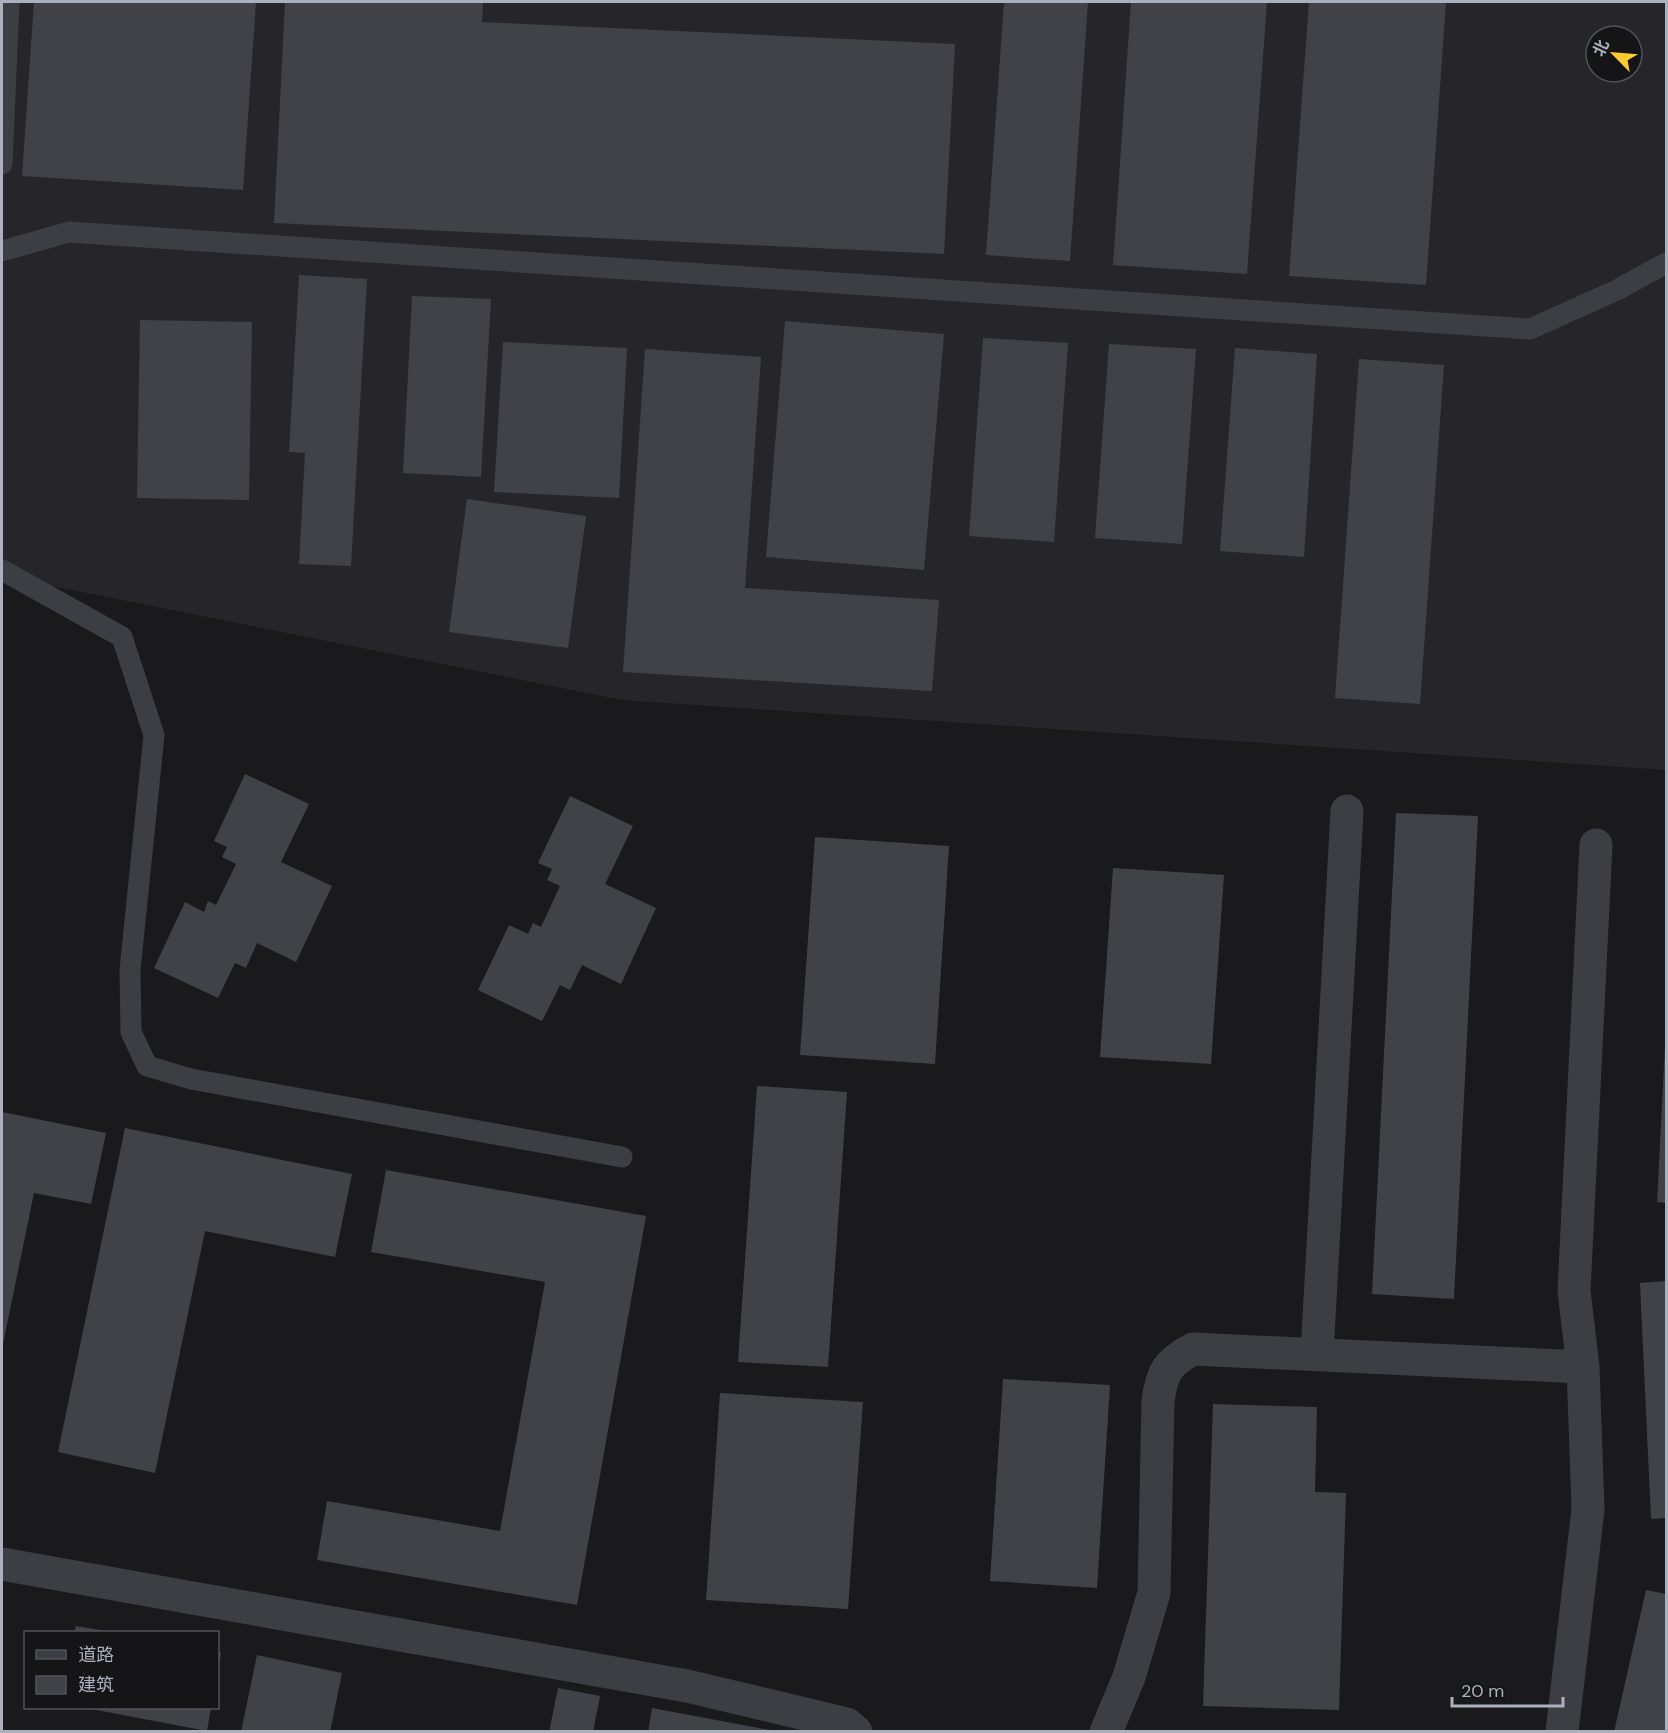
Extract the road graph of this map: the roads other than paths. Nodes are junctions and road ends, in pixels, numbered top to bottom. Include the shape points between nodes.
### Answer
1 (9, 2) edge
2 (2, 164) edge
3 (2, 251) edge
4 (1666, 263) edge
5 (2, 570) edge
6 (1347, 811) dead end
7 (1596, 845) dead end
8 (622, 1157) dead end
9 (1317, 1354) junction
10 (1583, 1368) junction
11 (2, 1564) edge
12 (856, 1731) edge
13 (1106, 1731) edge
14 (1562, 1731) edge

1 - 2 lane
3 - 4 lane via 69,232 1530,329
5 - 8 lane via 122,637 154,735 130,970 131,1032 147,1066 191,1079
6 - 9 street
7 - 10 street via 1574,1291
9 - 10 street
9 - 13 street via 1193,1349 1173,1359 1161,1377 1154,1593 1129,1677
10 - 14 street via 1588,1509
11 - 12 street via 687,1686 847,1724

